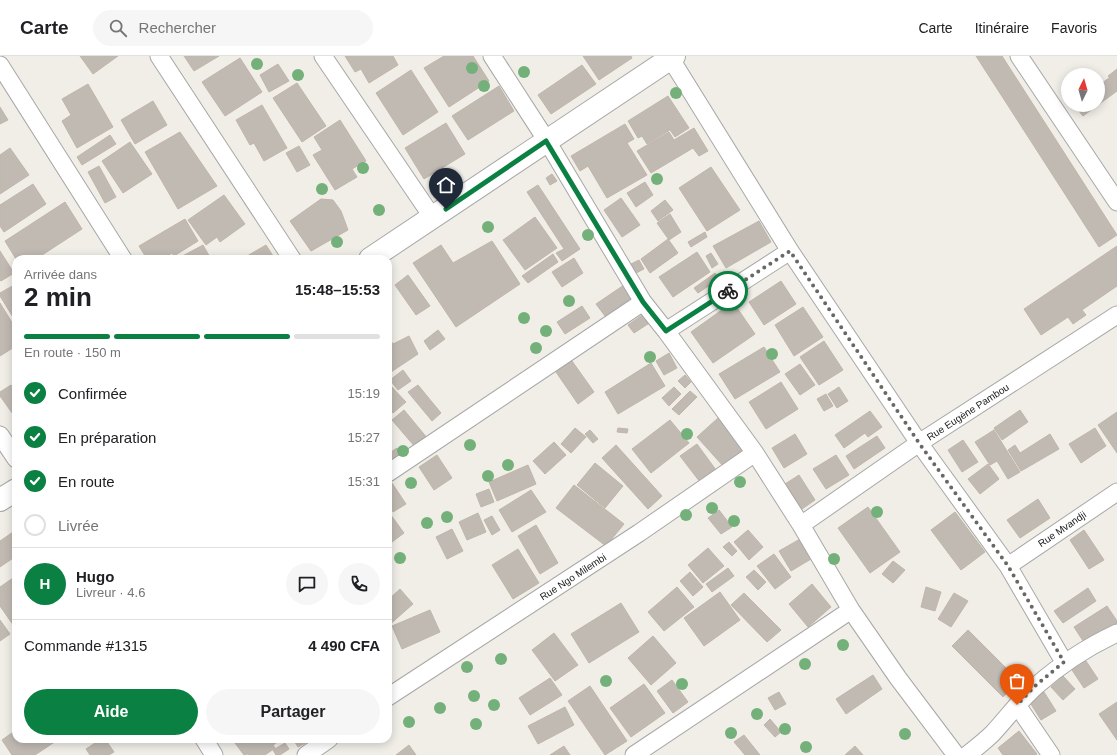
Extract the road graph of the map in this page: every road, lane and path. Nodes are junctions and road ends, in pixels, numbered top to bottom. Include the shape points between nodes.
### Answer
1 (159, 56) edge
2 (323, 56) edge
3 (492, 56) edge
4 (1019, 56) edge
5 (671, 57) edge
6 (0, 65) edge
7 (546, 141) junction
8 (1117, 202) edge
9 (433, 218) junction
10 (790, 251) junction
11 (120, 255) edge
12 (289, 255) edge
13 (376, 255) edge
14 (643, 302) junction
15 (1117, 315) edge
16 (666, 331) junction
17 (0, 435) edge
18 (919, 443) junction
19 (12, 453) edge
20 (755, 453) junction
21 (392, 470) edge
22 (12, 492) edge
23 (1117, 492) edge
24 (0, 500) edge
25 (801, 525) junction
26 (1008, 566) junction
27 (851, 610) junction
28 (1117, 632) edge
29 (1064, 662) junction
30 (392, 694) edge
31 (1017, 705) junction
32 (206, 743) edge
33 (323, 743) edge
34 (214, 755) edge
35 (306, 755) edge
36 (634, 755) edge
37 (956, 755) edge
38 (967, 755) edge
39 (1051, 755) edge

1 - 12 street
2 - 9 street
3 - 7 street
4 - 8 street
5 - 7 street
5 - 10 street
6 - 11 street
7 - 9 street
7 - 14 street
9 - 13 street
10 - 16 street
10 - 18 street
14 - 16 street
14 - 21 street
15 - 18 street, Rue Eugène Pambou
16 - 20 street
17 - 19 street
18 - 25 street, Rue Eugène Pambou
18 - 26 street
20 - 25 street
20 - 30 street, Rue Ngo Milembi via 639,533
22 - 24 street
23 - 26 street, Rue Mvandji
25 - 27 street
26 - 29 street
27 - 36 street
27 - 37 street
28 - 29 street
29 - 31 street
31 - 38 street via 992,734
31 - 39 street
32 - 34 street
33 - 35 street

